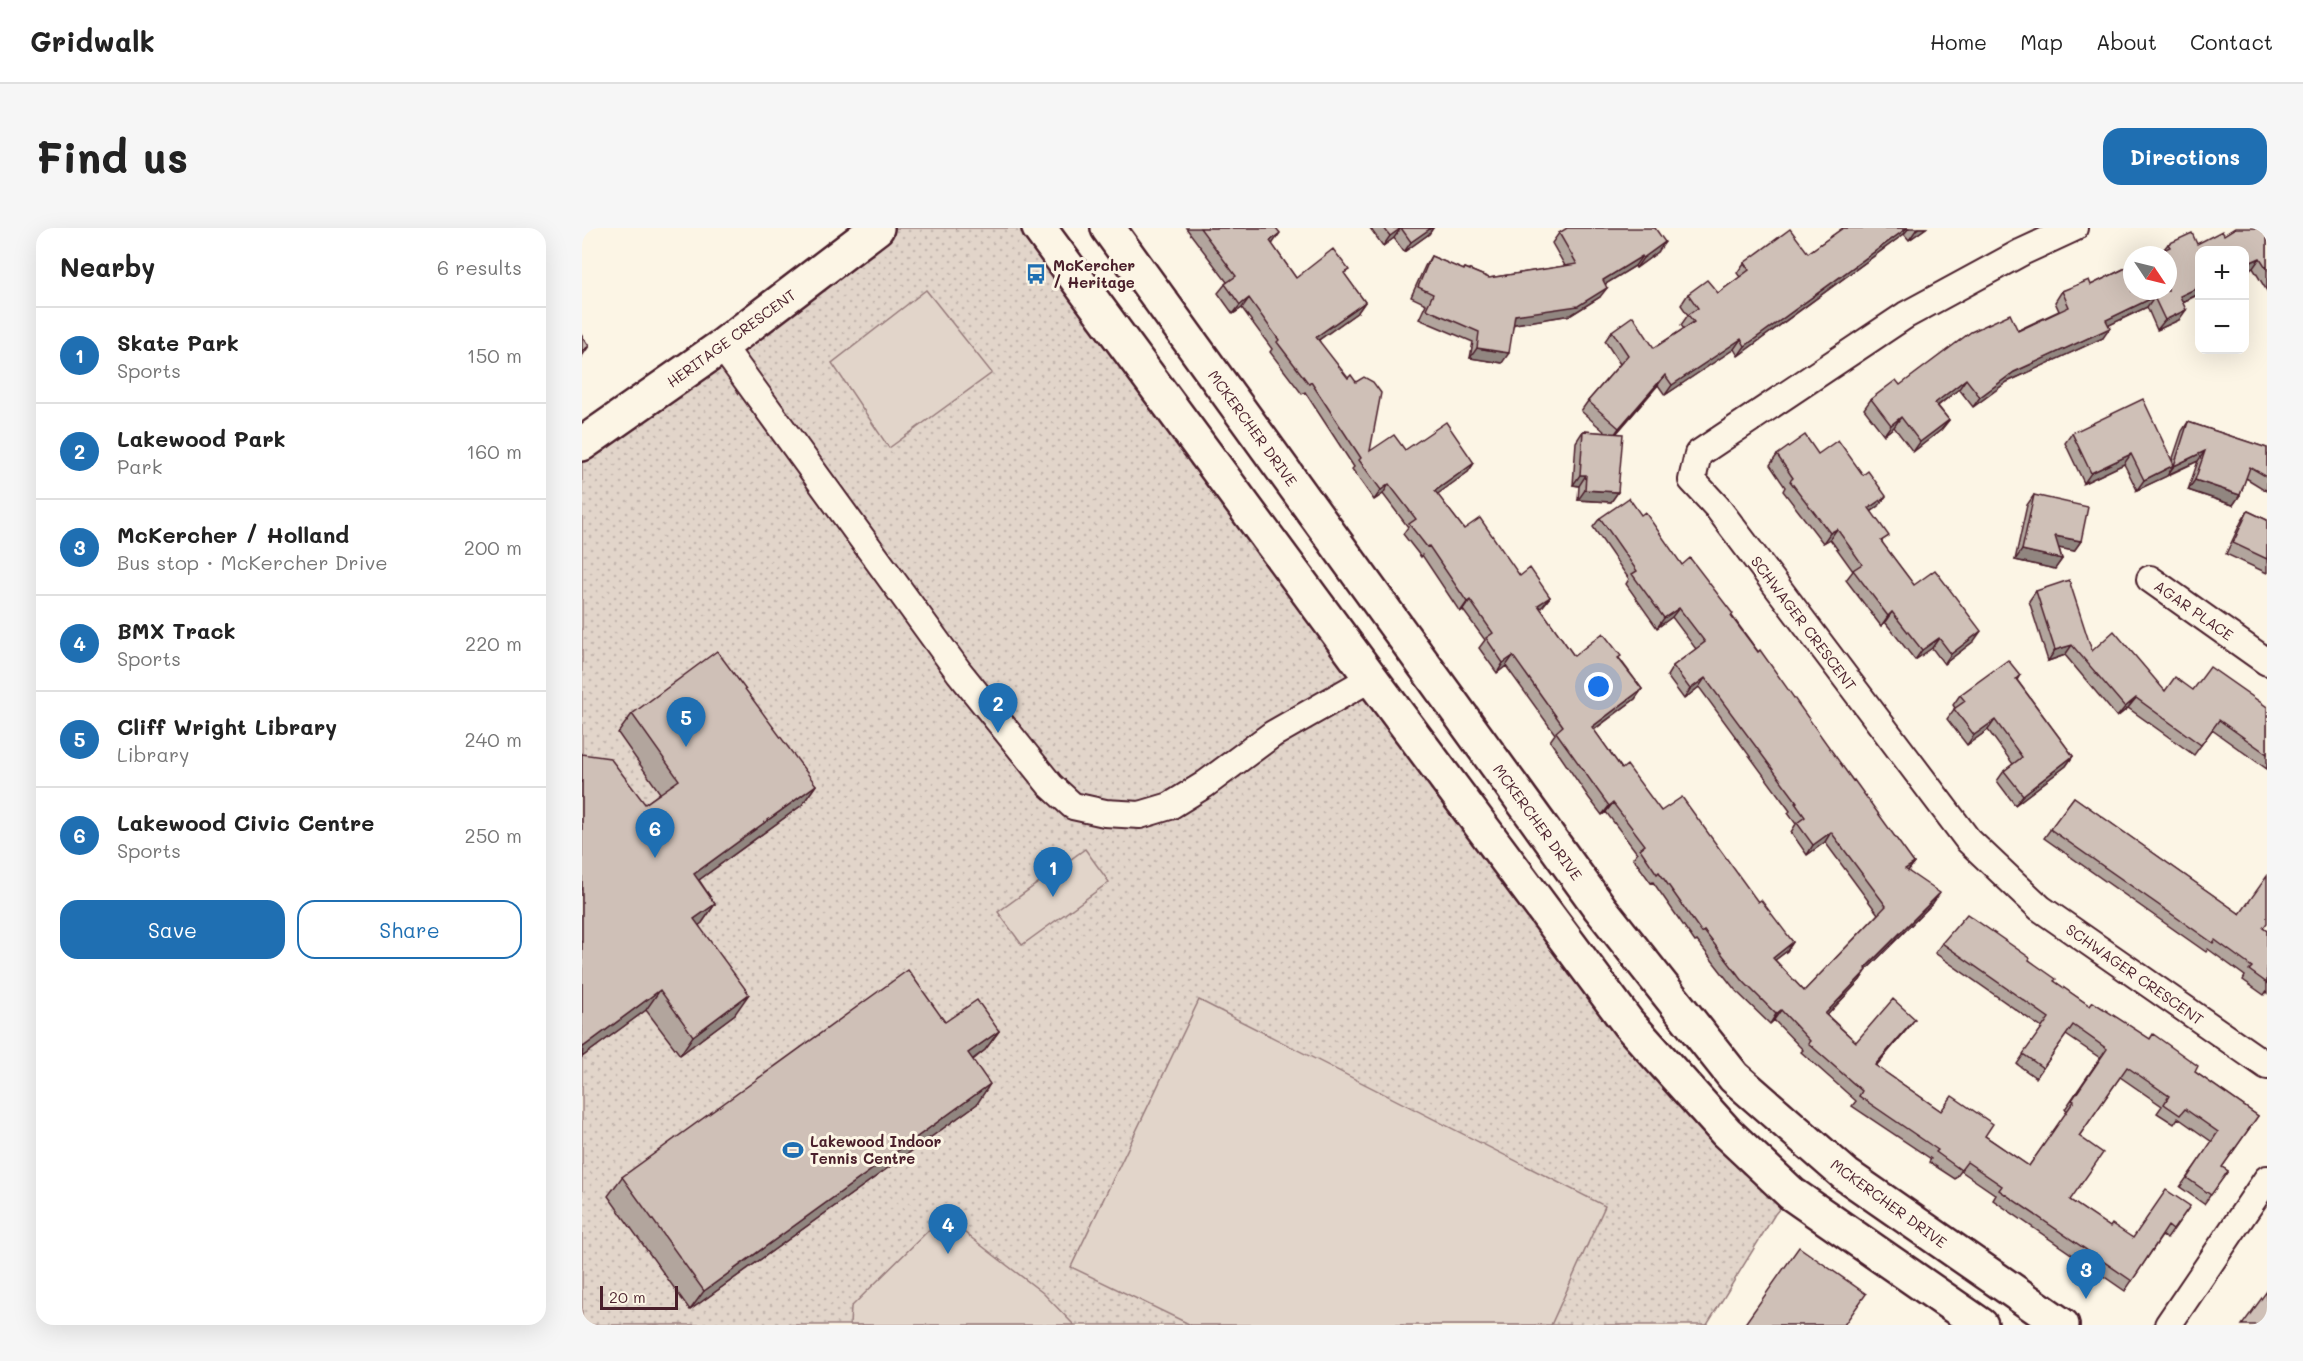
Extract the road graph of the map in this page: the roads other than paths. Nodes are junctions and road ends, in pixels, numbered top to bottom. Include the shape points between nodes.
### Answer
1 (877, 228) edge
2 (1040, 228) edge
3 (1108, 228) edge
4 (2074, 228) edge
5 (722, 346) junction
6 (582, 444) edge
7 (2150, 579) dead end
8 (2267, 662) edge
9 (1371, 678) junction
10 (2267, 1066) edge
11 (2267, 1179) edge
12 (1980, 1325) edge
13 (2062, 1325) edge
14 (2168, 1325) edge

1 - 5 main road, HERITAGE CRESCENT
2 - 9 main road
3 - 13 main road, MCKERCHER DRIVE via 1600,908 1734,1077 1846,1175
4 - 10 street, SCHWAGER CRESCENT via 1906,315 1790,391 1698,454 1692,480 1717,507 1968,840 2040,908
5 - 6 main road, HERITAGE CRESCENT
5 - 9 street via 959,672 1050,785 1073,806 1140,815 1170,806 1272,734
7 - 8 street, AGAR PLACE
9 - 12 main road via 1628,1023 1726,1132 1792,1194
11 - 14 street

